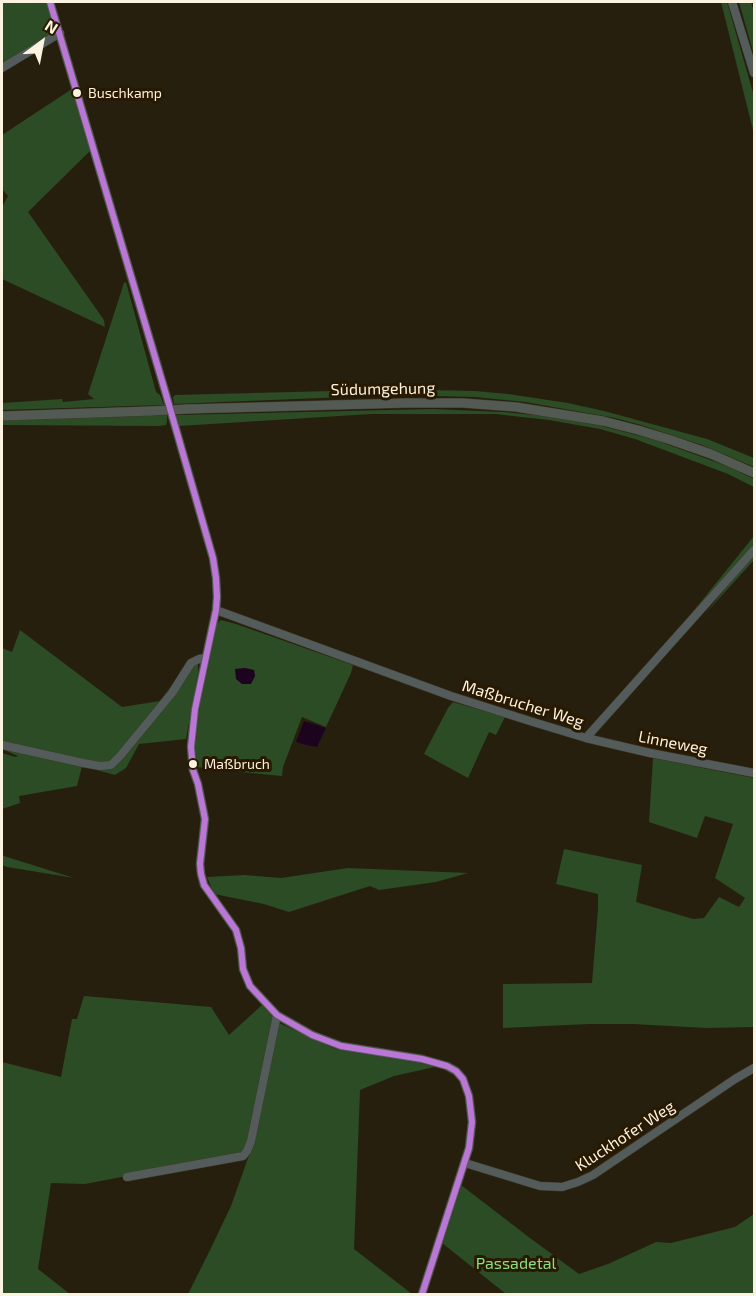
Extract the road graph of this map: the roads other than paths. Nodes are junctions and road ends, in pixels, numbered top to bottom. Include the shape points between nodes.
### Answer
1 (50, 2) edge
2 (732, 2) edge
3 (60, 33) junction
4 (2, 68) edge
5 (754, 73) edge
6 (2, 416) edge
7 (754, 473) edge
8 (754, 550) edge
9 (216, 610) junction
10 (205, 658) junction
11 (586, 738) junction
12 (2, 745) edge
13 (754, 773) edge
14 (277, 1015) junction
15 (754, 1068) edge
16 (465, 1164) junction
17 (127, 1177) dead end
18 (422, 1294) edge

1 - 3 street
2 - 5 street
3 - 4 street
3 - 9 street via 213,558
6 - 7 main road, Südumgehung, bridge via 408,403 516,407 603,421 671,440
8 - 11 street, Maßbrucher Weg
9 - 10 street
9 - 11 street, Maßbrucher Weg via 451,696
10 - 12 street via 191,663 172,693 111,765 83,763
10 - 14 street via 191,747 205,819 201,874 204,885 236,930 250,986
11 - 13 street, Linneweg
14 - 16 street via 341,1046 436,1062 456,1071 463,1079 472,1113
14 - 17 street via 251,1140 243,1156
15 - 16 street, Kluckhofer Weg via 578,1182 540,1186
16 - 18 street

